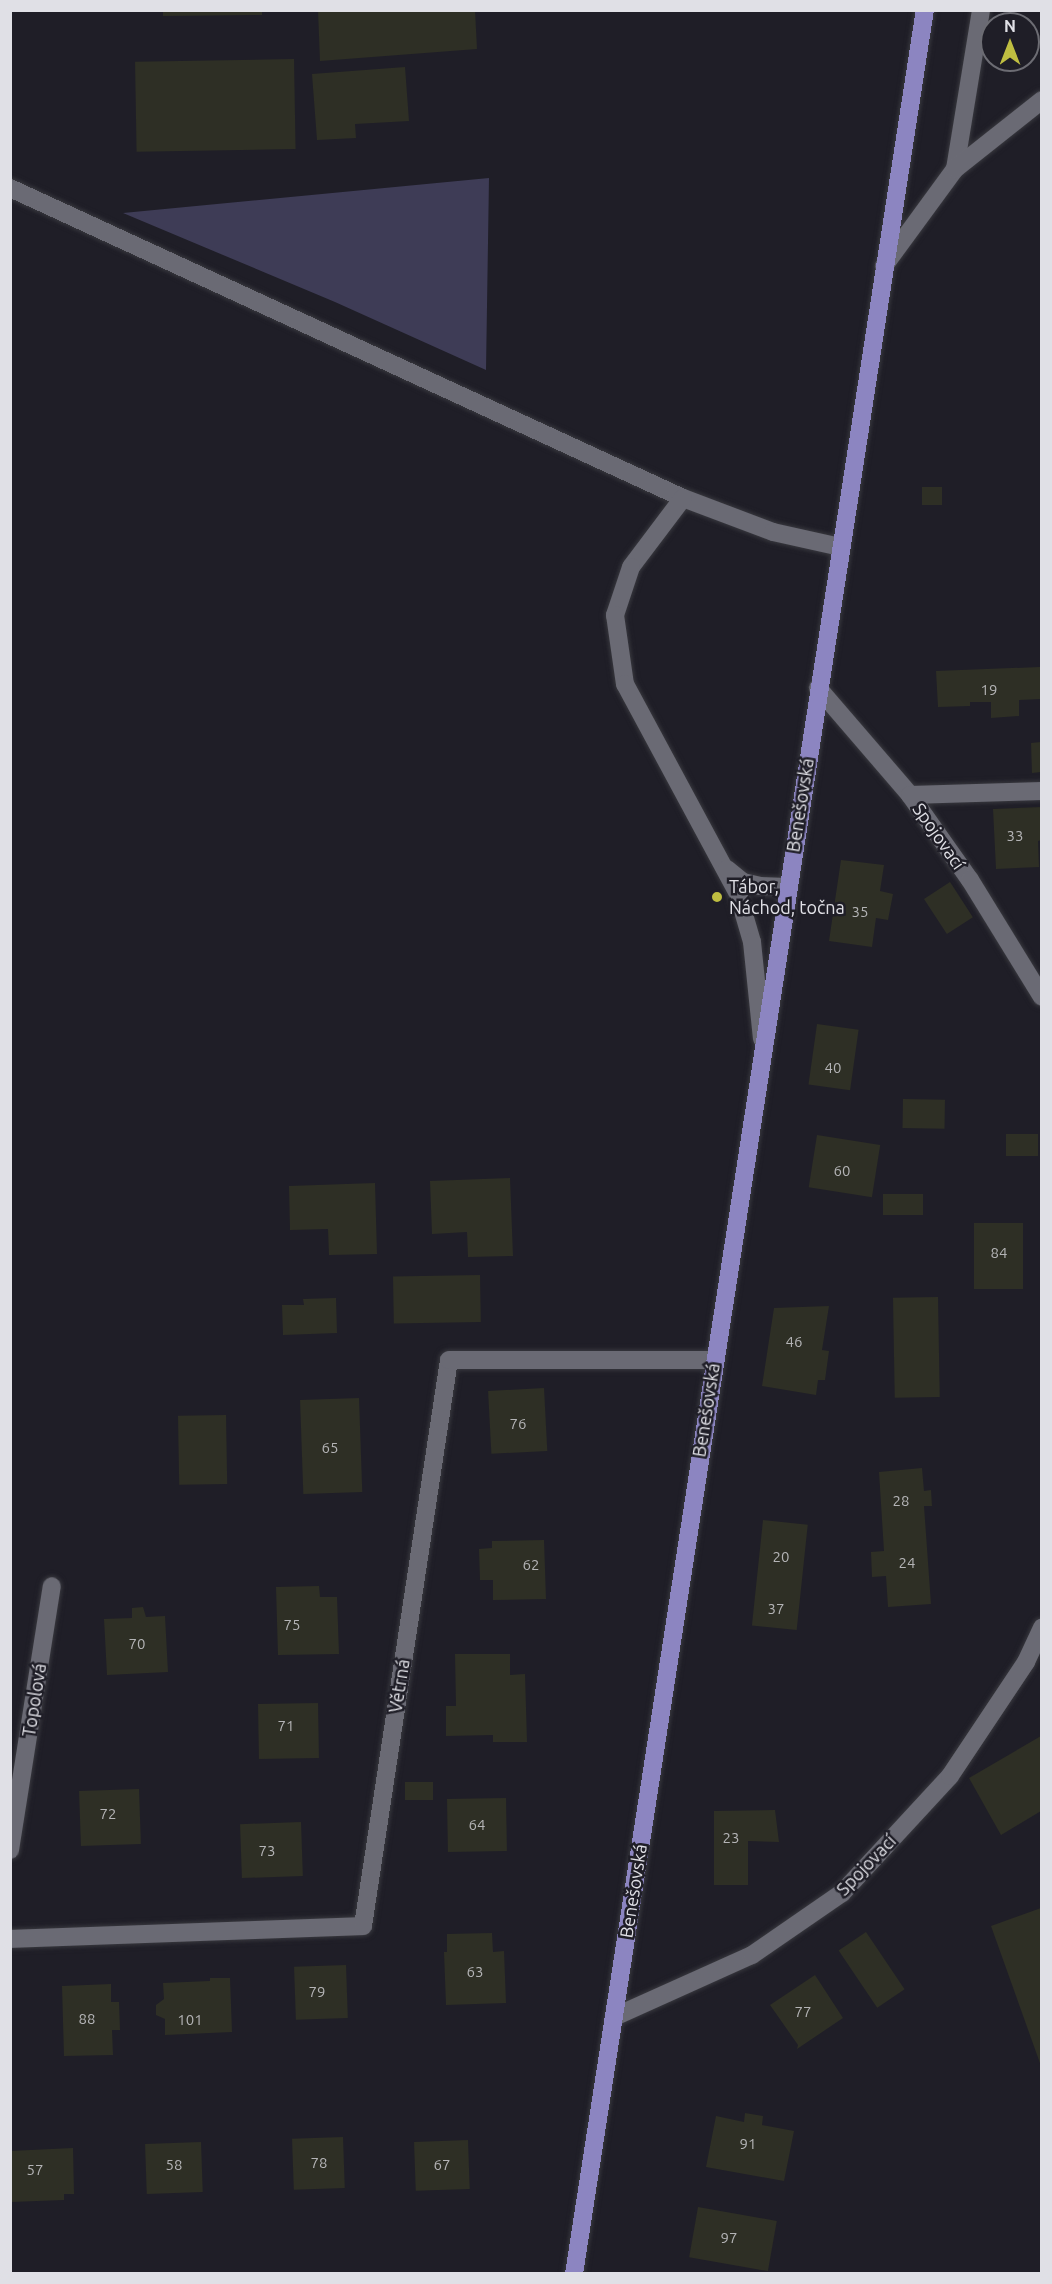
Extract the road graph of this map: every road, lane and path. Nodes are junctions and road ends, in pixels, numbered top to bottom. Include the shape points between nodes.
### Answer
1 (925, 10) edge
2 (981, 10) edge
3 (1041, 100) edge
4 (955, 169) junction
5 (10, 188) edge
6 (884, 266) junction
7 (682, 498) junction
8 (840, 547) junction
9 (818, 688) junction
10 (1041, 791) edge
11 (910, 795) junction
12 (726, 868) junction
13 (787, 887) junction
14 (1041, 997) edge
15 (763, 1042) junction
16 (714, 1360) junction
17 (52, 1586) dead end
18 (1041, 1627) edge
19 (10, 1850) edge
20 (10, 1939) edge
21 (614, 2017) junction
22 (574, 2274) edge

1 - 6 main road, Benešovská
2 - 4 street
3 - 4 street
4 - 6 street
5 - 7 street
6 - 8 main road, Benešovská
7 - 8 street via 773,532
7 - 12 street via 631,567 615,615 625,684
8 - 9 main road, Benešovská
9 - 11 street, Spojovací
9 - 13 main road, Benešovská
10 - 11 street
11 - 14 street, Spojovací via 970,880
12 - 13 street via 743,882
12 - 15 street via 752,942
13 - 15 main road, Benešovská
15 - 16 main road, Benešovská
16 - 20 street, Větrná via 449,1360 363,1926
16 - 21 main road, Benešovská
17 - 19 street, Topolová
18 - 21 street, Spojovací via 1026,1662 950,1776 842,1893 752,1955
21 - 22 main road, Benešovská

